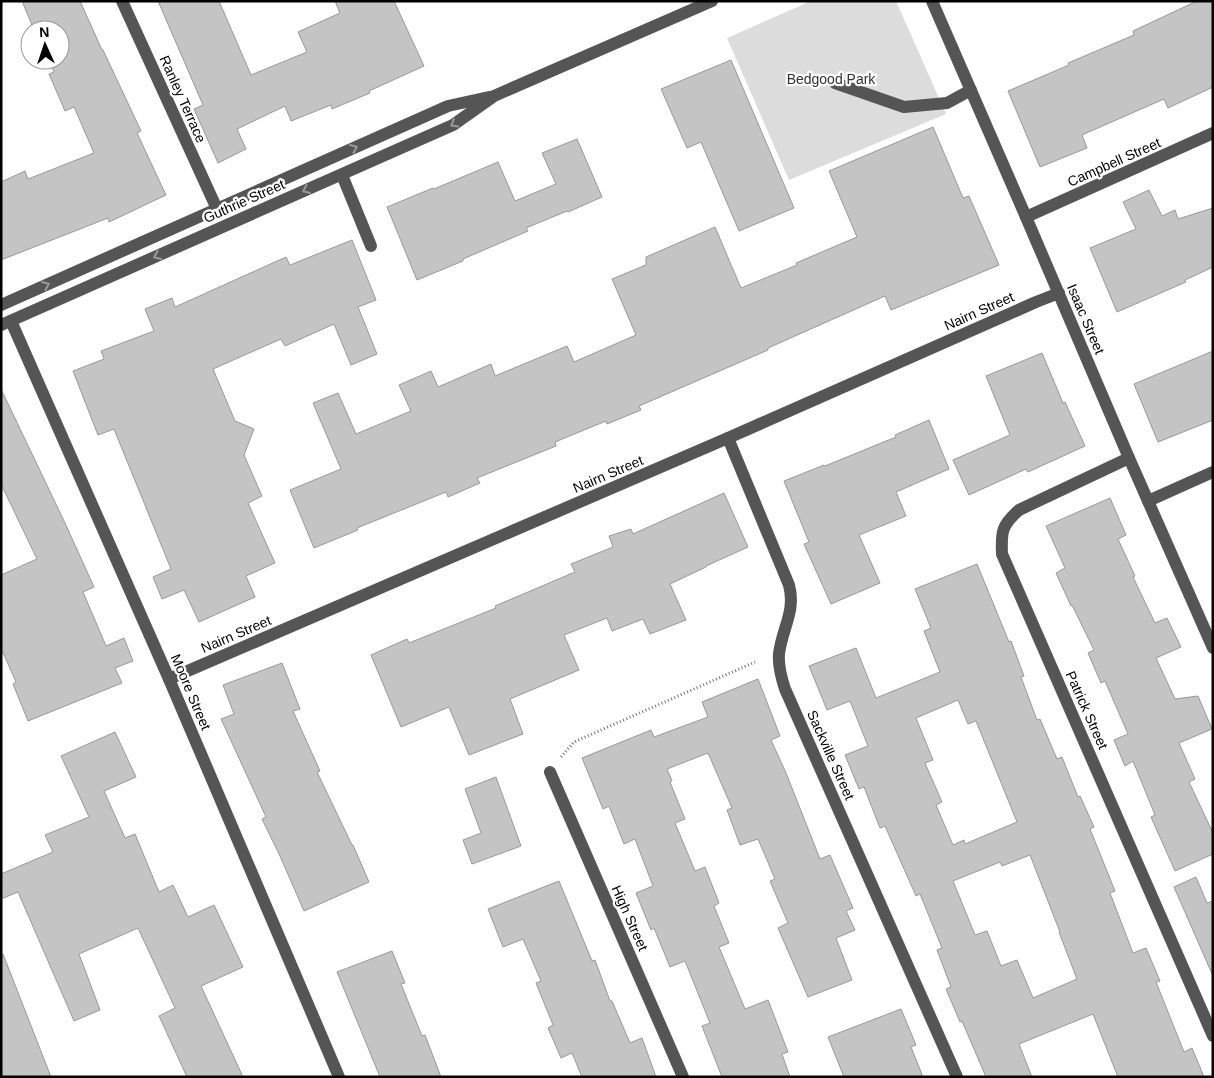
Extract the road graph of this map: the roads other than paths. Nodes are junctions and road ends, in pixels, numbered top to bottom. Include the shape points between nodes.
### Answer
1 (122, 1) edge
2 (712, 1) edge
3 (932, 1) edge
4 (835, 83) dead end
5 (971, 90) junction
6 (494, 96) junction
7 (1213, 133) edge
8 (342, 175) junction
9 (217, 209) junction
10 (1026, 217) junction
11 (371, 246) dead end
12 (1058, 293) junction
13 (1, 304) edge
14 (6, 323) edge
15 (728, 438) junction
16 (1129, 458) junction
17 (1213, 472) edge
18 (1148, 501) junction
19 (1213, 648) edge
20 (169, 679) junction
21 (550, 772) road end
22 (1213, 1036) edge
23 (340, 1077) edge
24 (683, 1077) edge
25 (956, 1077) edge

1 - 9 street, Ranley Terrace
2 - 6 street, Guthrie Street
3 - 5 street, Isaac Street
4 - 5 street via 904,107 948,103
5 - 10 street, Isaac Street
6 -> 8 street, Guthrie Street via 453,125
9 -> 6 street, Guthrie Street via 448,106
7 - 10 street, Campbell Street
8 - 11 street
8 -> 14 street, Guthrie Street
13 -> 9 street, Guthrie Street
10 - 12 street, Isaac Street
12 - 15 street, Nairn Street
12 - 16 street, Isaac Street
14 - 20 street, Moore Street
15 - 20 street, Nairn Street
15 - 25 street, Sackville Street via 792,594 779,654 780,675
16 - 18 street, Isaac Street
16 - 22 street, Patrick Street via 1019,510 1004,526 1002,554
17 - 18 street
18 - 19 street, Isaac Street
20 - 23 street, Moore Street
21 - 24 street, High Street

